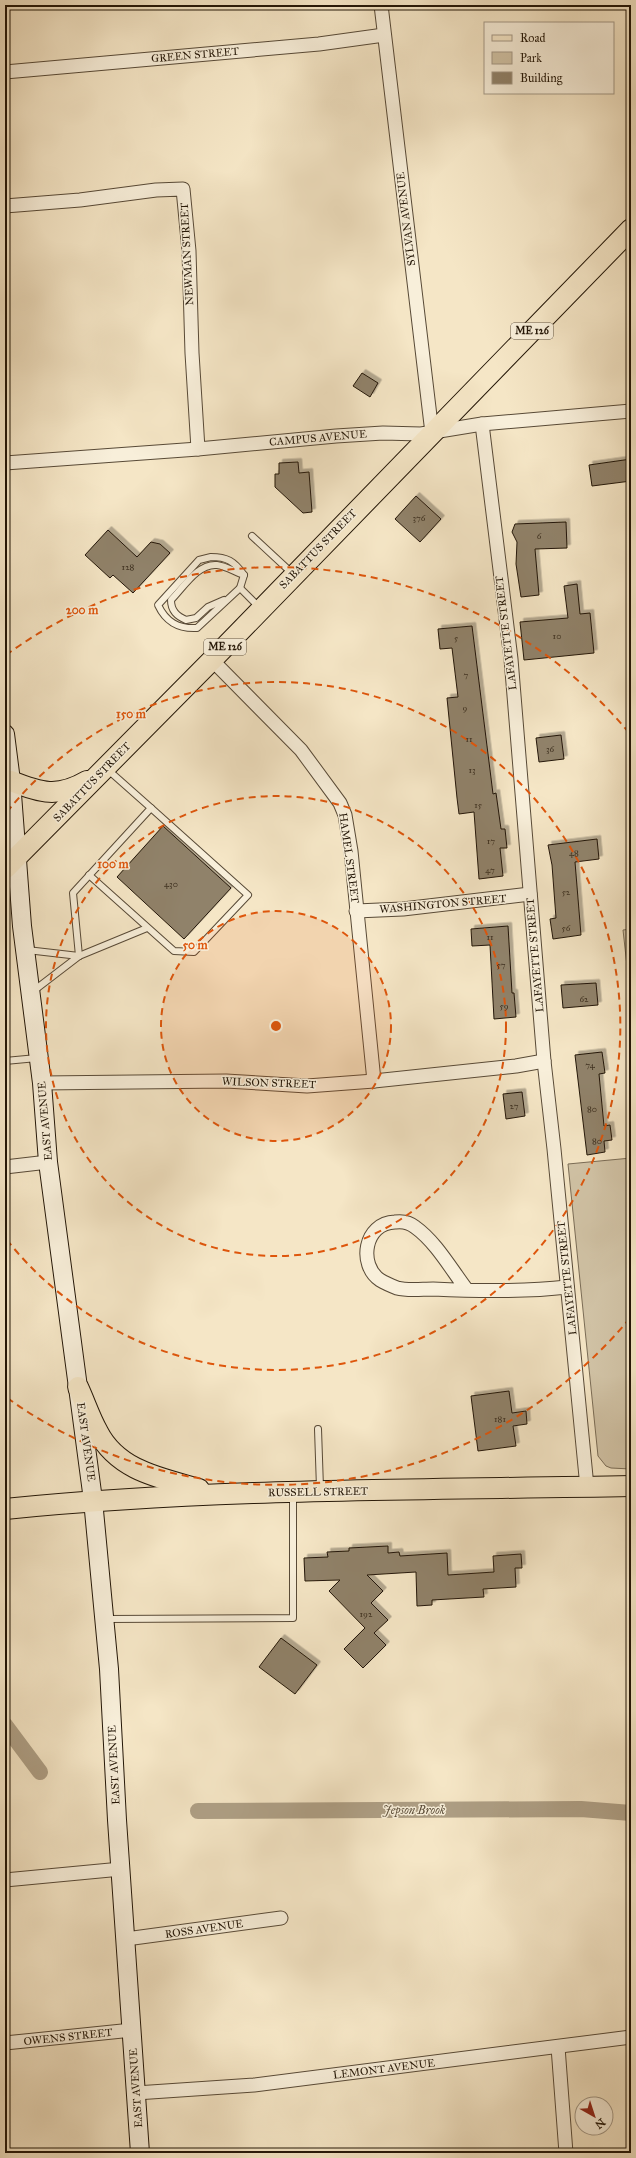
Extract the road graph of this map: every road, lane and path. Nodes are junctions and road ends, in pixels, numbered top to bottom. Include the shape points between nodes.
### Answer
1 (382, 5) edge
2 (384, 35) junction
3 (5, 72) edge
4 (5, 206) edge
5 (631, 229) edge
6 (631, 411) edge
7 (482, 424) junction
8 (432, 433) junction
9 (198, 449) junction
10 (5, 463) edge
11 (252, 536) dead end
12 (244, 574) junction
13 (294, 575) junction
14 (240, 588) junction
15 (227, 599) junction
16 (261, 609) junction
17 (212, 660) junction
18 (6, 746) edge
19 (103, 770) junction
20 (11, 781) junction
21 (151, 808) junction
22 (11, 864) edge
23 (89, 876) junction
24 (530, 894) junction
25 (356, 911) junction
26 (147, 928) junction
27 (25, 950) junction
28 (79, 956) junction
29 (30, 993) junction
30 (39, 1058) junction
31 (5, 1061) edge
32 (544, 1061) junction
33 (374, 1081) junction
34 (42, 1084) junction
35 (48, 1162) junction
36 (5, 1167) edge
37 (567, 1286) junction
38 (467, 1290) junction
39 (78, 1387) junction
40 (318, 1429) dead end
41 (631, 1486) edge
42 (587, 1487) junction
43 (293, 1492) junction
44 (320, 1492) junction
45 (216, 1493) junction
46 (94, 1500) junction
47 (5, 1509) edge
48 (104, 1619) junction
49 (121, 1869) junction
50 (5, 1880) edge
51 (281, 1918) dead end
52 (126, 1939) junction
53 (132, 2030) junction
54 (631, 2037) edge
55 (5, 2043) edge
56 (558, 2047) junction
57 (136, 2094) junction
58 (140, 2153) edge
59 (566, 2153) edge

1 - 2 street, SYLVAN AVENUE
2 - 3 street, GREEN STREET via 319,44
2 - 8 street, SYLVAN AVENUE
4 - 9 street, NEWMAN STREET via 183,189 189,251
5 - 8 main road, SABATTUS STREET / ME 126
6 - 7 street, CAMPUS AVENUE
7 - 8 street, CAMPUS AVENUE
7 - 24 street, LAFAYETTE STREET via 511,659
8 - 9 street, CAMPUS AVENUE via 336,436
8 - 13 main road, SABATTUS STREET / ME 126
9 - 10 street, CAMPUS AVENUE
11 - 13 lane
12 - 14 lane
12 - 15 lane via 233,572 223,566 207,566 200,569 171,600 171,606 174,612 186,620 196,618 208,606
12 - 15 lane via 230,559 211,557 199,560 158,605 162,615 176,626 197,628
13 - 16 main road, SABATTUS STREET / ME 126
14 - 15 lane
14 - 16 lane
16 - 17 main road, SABATTUS STREET / ME 126
17 - 19 main road, SABATTUS STREET / ME 126
17 - 25 street, HAMEL STREET via 301,750 340,802 345,815 351,851
18 - 20 main road, EAST AVENUE
19 - 20 main road via 76,787 60,793 43,792
19 - 21 lane
19 - 22 main road, SABATTUS STREET / ME 126
20 - 22 main road, EAST AVENUE
21 - 23 lane
21 - 26 lane via 248,895 194,952 174,951
22 - 27 main road, EAST AVENUE
23 - 26 lane
23 - 28 lane via 73,893
24 - 25 street, WASHINGTON STREET via 403,909
24 - 32 street, LAFAYETTE STREET
25 - 33 street, HAMEL STREET
26 - 28 lane
27 - 28 lane
27 - 29 main road, EAST AVENUE
28 - 29 lane
29 - 30 main road, EAST AVENUE
30 - 31 lane
30 - 34 main road, EAST AVENUE
32 - 33 street, WILSON STREET
32 - 37 street, LAFAYETTE STREET
33 - 34 street, WILSON STREET via 307,1086 226,1081
34 - 35 main road, EAST AVENUE
35 - 36 street
35 - 39 main road, EAST AVENUE
37 - 38 street
37 - 42 street, LAFAYETTE STREET
38 - 38 street via 431,1242 415,1227 407,1222 389,1222 373,1231 369,1238 368,1259 381,1281 398,1288
39 - 45 main road via 98,1433 115,1455 136,1470
39 - 46 main road, EAST AVENUE
40 - 44 lane
41 - 42 main road, RUSSELL STREET
42 - 44 main road, RUSSELL STREET
43 - 44 main road, RUSSELL STREET
43 - 45 main road, RUSSELL STREET
43 - 48 lane via 293,1618
45 - 46 main road, RUSSELL STREET
46 - 47 main road, RUSSELL STREET
46 - 48 main road, EAST AVENUE
48 - 49 main road, EAST AVENUE
49 - 50 street
49 - 52 main road, EAST AVENUE
51 - 52 street, ROSS AVENUE
52 - 53 main road, EAST AVENUE
53 - 55 street, OWENS STREET
53 - 57 main road, EAST AVENUE
54 - 56 street, LEMONT AVENUE
56 - 57 street, LEMONT AVENUE via 254,2085
56 - 59 street
57 - 58 main road, EAST AVENUE

